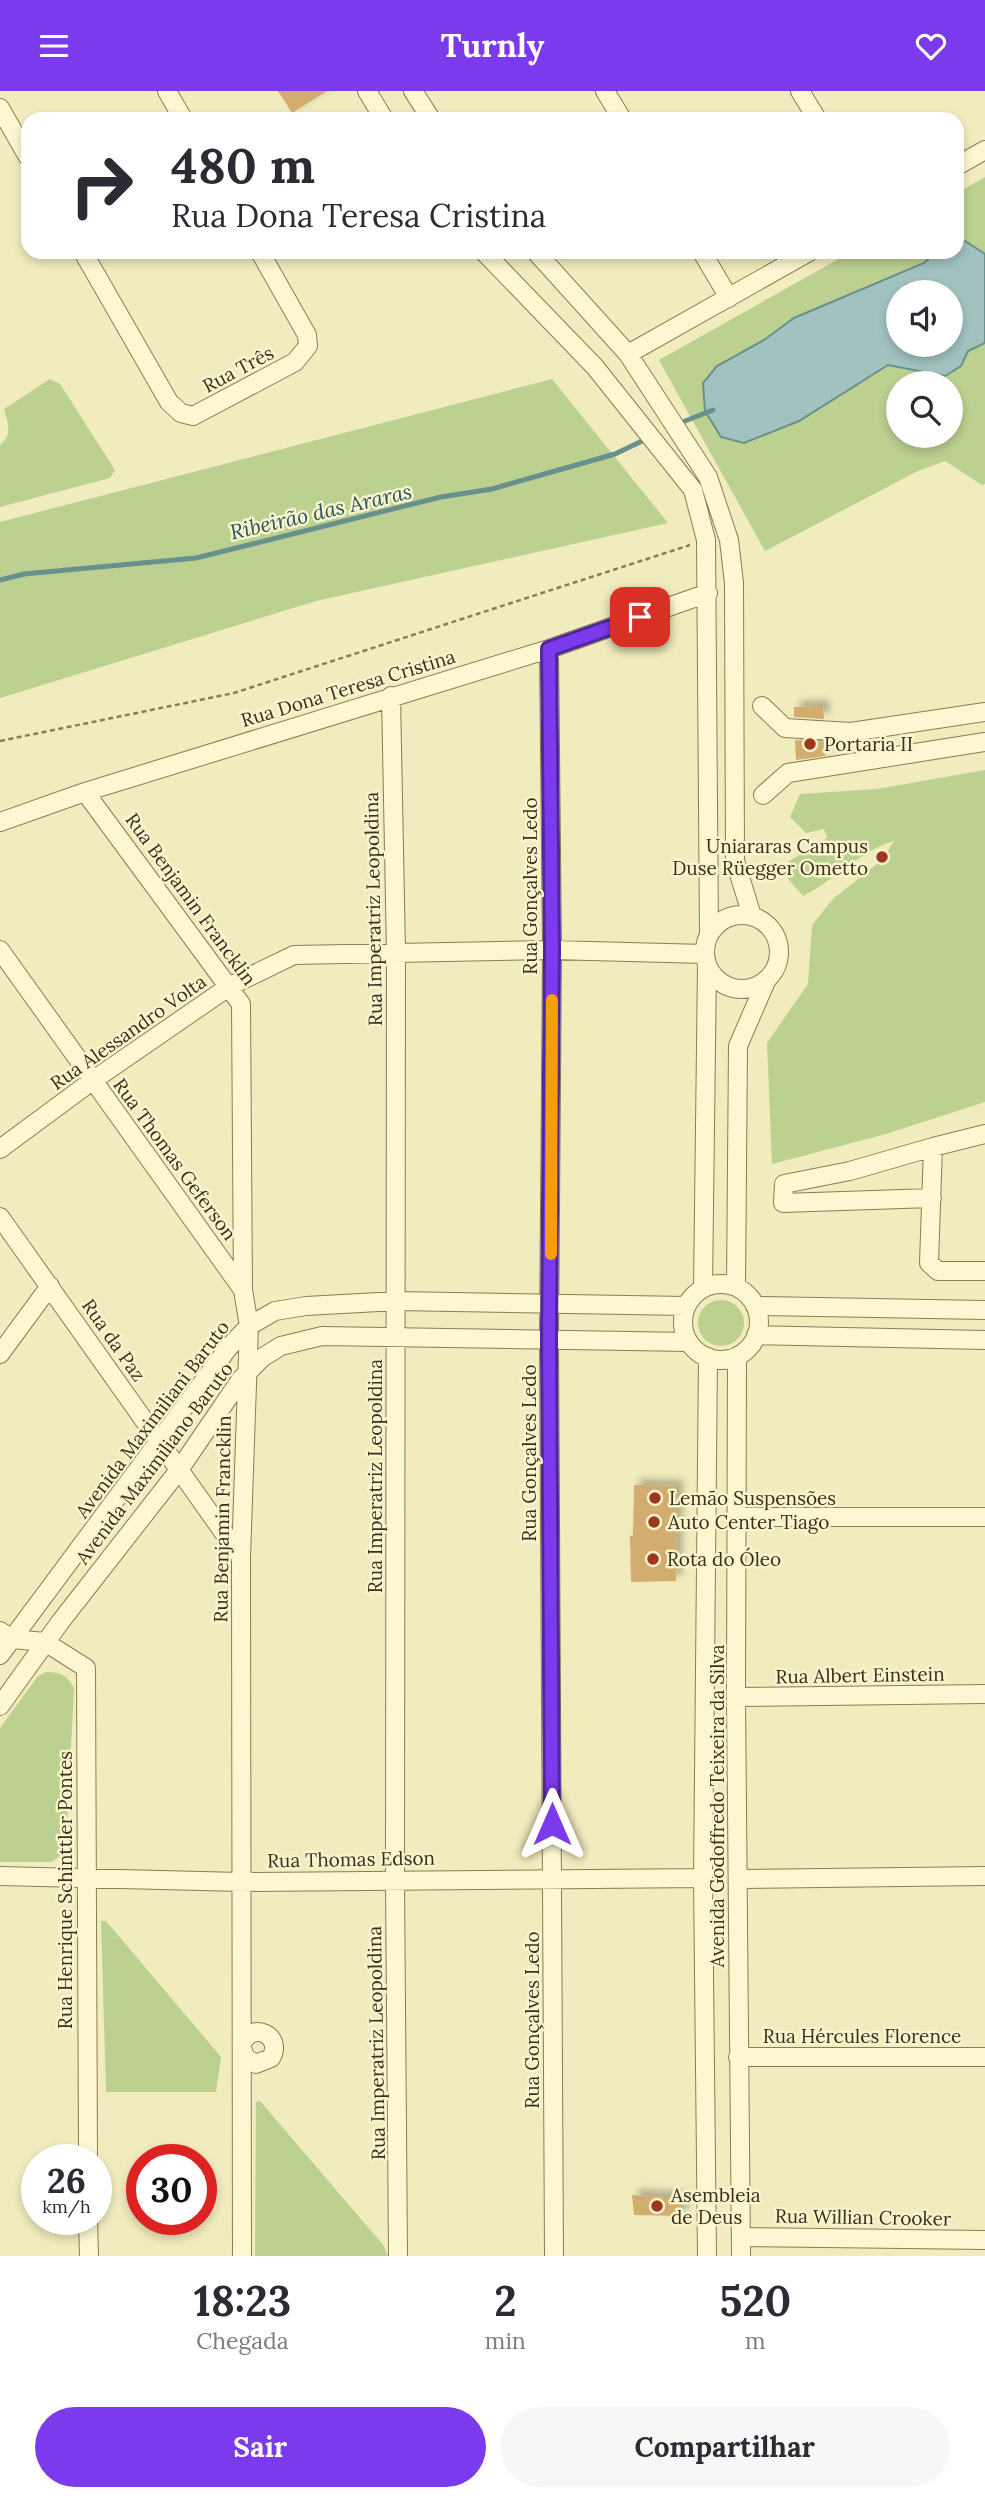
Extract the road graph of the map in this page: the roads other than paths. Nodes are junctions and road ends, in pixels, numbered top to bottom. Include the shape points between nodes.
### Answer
1 (167, 91) edge
2 (367, 91) edge
3 (413, 91) edge
4 (605, 91) edge
5 (800, 91) edge
6 (0, 108) edge
7 (179, 112) edge
8 (380, 112) edge
9 (426, 112) edge
10 (618, 112) edge
11 (813, 112) edge
12 (21, 145) edge
13 (985, 150) edge
14 (964, 162) edge
15 (87, 259) edge
16 (264, 259) edge
17 (491, 259) edge
18 (542, 259) edge
19 (706, 259) edge
20 (797, 259) edge
21 (729, 298) junction
22 (628, 354) junction
23 (708, 593) junction
24 (549, 649) junction
25 (391, 696) junction
26 (762, 706) dead end
27 (985, 712) edge
28 (985, 742) edge
29 (85, 792) junction
30 (763, 795) dead end
31 (0, 822) edge
32 (752, 916) junction
33 (709, 936) junction
34 (0, 950) edge
35 (552, 950) junction
36 (396, 953) junction
37 (706, 960) junction
38 (767, 979) junction
39 (230, 986) junction
40 (92, 1081) junction
41 (985, 1134) edge
42 (933, 1147) junction
43 (0, 1149) edge
44 (850, 1171) junction
45 (811, 1179) junction
46 (932, 1198) junction
47 (851, 1201) junction
48 (814, 1203) junction
49 (0, 1217) edge
50 (985, 1271) edge
51 (50, 1286) junction
52 (736, 1287) junction
53 (703, 1288) junction
54 (243, 1290) junction
55 (397, 1301) junction
56 (551, 1304) junction
57 (755, 1306) junction
58 (686, 1307) junction
59 (985, 1310) edge
60 (249, 1326) junction
61 (756, 1335) junction
62 (396, 1338) junction
63 (549, 1338) junction
64 (985, 1340) edge
65 (689, 1342) junction
66 (0, 1354) edge
67 (737, 1356) junction
68 (708, 1357) junction
69 (247, 1373) junction
70 (159, 1440) junction
71 (179, 1470) junction
72 (737, 1517) junction
73 (985, 1517) edge
74 (241, 1557) junction
75 (6, 1635) edge
76 (45, 1642) junction
77 (0, 1655) edge
78 (985, 1694) edge
79 (736, 1697) junction
80 (0, 1706) edge
81 (0, 1876) edge
82 (985, 1876) edge
83 (552, 1878) junction
84 (703, 1878) junction
85 (739, 1878) junction
86 (85, 1879) junction
87 (395, 1880) junction
88 (241, 1882) junction
89 (738, 2057) junction
90 (985, 2057) edge
91 (88, 2144) edge
92 (89, 2235) edge
93 (741, 2237) junction
94 (985, 2239) edge
95 (89, 2256) edge
96 (242, 2256) edge
97 (398, 2256) edge
98 (554, 2256) edge
99 (707, 2256) edge
100 (741, 2256) edge

1 - 7 street
2 - 8 street
3 - 9 street
4 - 10 street
5 - 11 street
6 - 12 street
13 - 14 street
15 - 16 street, Rua Três via 169,402 193,416 295,362 308,346 307,335
17 - 23 street via 595,367 693,491 706,540
18 - 22 street
19 - 21 street
20 - 21 street
21 - 22 street
22 - 32 street via 708,477 729,540 734,583 735,861
23 - 24 street, Rua Dona Teresa Cristina
23 - 33 street
24 - 25 street, Rua Dona Teresa Cristina
24 - 35 street, Rua Gonçalves Ledo
25 - 29 street, Rua Dona Teresa Cristina
25 - 36 street, Rua Imperatriz Leopoldina
26 - 27 street via 785,728 851,732
28 - 30 street via 788,773
29 - 31 street, Rua Dona Teresa Cristina
29 - 39 street, Rua Benjamin Francklin
32 - 33 street via 728,917
32 - 38 street via 773,931 778,943 779,956
33 - 37 street
34 - 40 street, Rua Thomas Geferson
35 - 36 street, Rua Alessandro Volta
35 - 37 street, Rua Alessandro Volta
35 - 56 street, Rua Gonçalves Ledo
36 - 39 street, Rua Alessandro Volta via 294,955
36 - 55 street, Rua Imperatriz Leopoldina
37 - 38 street via 722,983 733,988 757,986
37 - 53 street
38 - 52 street via 738,1046
39 - 40 street, Rua Alessandro Volta
39 - 54 street, Rua Benjamin Francklin via 241,1004
40 - 43 street, Rua Alessandro Volta
40 - 54 street, Rua Thomas Geferson
41 - 42 street
42 - 44 street
42 - 46 street
44 - 45 street
44 - 47 street
45 - 48 street
45 - 48 street via 784,1184 783,1203
46 - 47 street
46 - 50 street via 929,1263 938,1271
47 - 48 street
49 - 51 street, Rua da Paz
51 - 66 street
51 - 70 street, Rua da Paz
52 - 53 street via 719,1284
52 - 57 street
53 - 58 street
54 - 60 street, Rua Benjamin Francklin
55 - 56 street, Avenida Maximiliani Baruto
55 - 60 street, Avenida Maximiliani Baruto via 275,1311
55 - 62 street, Rua Imperatriz Leopoldina
56 - 58 street, Avenida Maximiliani Baruto
56 - 63 street, Rua Gonçalves Ledo
57 - 59 street
57 - 61 street
58 - 65 street via 683,1325
60 - 69 street, Rua Benjamin Francklin
60 - 70 street, Avenida Maximiliani Baruto
61 - 64 street
61 - 67 street
62 - 63 street, Avenida Maximiliano Baruto
62 - 69 street, Avenida Maximiliano Baruto via 321,1336 281,1346
62 - 87 street, Rua Imperatriz Leopoldina
63 - 65 street, Avenida Maximiliano Baruto
63 - 83 street, Rua Gonçalves Ledo
65 - 68 street
67 - 68 street
67 - 72 street, Avenida Godoffredo Teixeira da Silva
68 - 84 street, Avenida Godoffredo Teixeira da Silva
69 - 71 street, Avenida Maximiliano Baruto
69 - 74 street, Rua Benjamin Francklin
70 - 71 street, Rua da Paz
70 - 75 street, Avenida Maximiliani Baruto
71 - 74 street, Rua da Paz
71 - 76 street, Avenida Maximiliano Baruto
72 - 73 street
72 - 79 street, Avenida Godoffredo Teixeira da Silva
74 - 88 street, Rua Benjamin Francklin
75 - 76 street
75 - 77 street, Avenida Maximiliani Baruto
76 - 80 street, Avenida Maximiliano Baruto
76 - 86 street, Rua Henrique Schinttler Pontes via 86,1668
78 - 79 street, Rua Albert Einstein
79 - 85 street, Avenida Godoffredo Teixeira da Silva
81 - 86 street, Rua Thomas Edson
82 - 85 street
83 - 84 street, Rua Thomas Edson
83 - 87 street, Rua Thomas Edson
83 - 98 street, Rua Gonçalves Ledo
84 - 99 street, Avenida Godoffredo Teixeira da Silva
85 - 89 street, Avenida Godoffredo Teixeira da Silva
86 - 88 street, Rua Thomas Edson
86 - 91 street, Rua Henrique Schinttler Pontes
87 - 88 street, Rua Thomas Edson
87 - 97 street, Rua Imperatriz Leopoldina
88 - 96 street, Rua Benjamin Francklin
89 - 90 street, Rua Hércules Florence
89 - 93 street, Avenida Godoffredo Teixeira da Silva
92 - 95 street
93 - 94 street, Rua Willian Crooker
93 - 100 street, Avenida Godoffredo Teixeira da Silva

